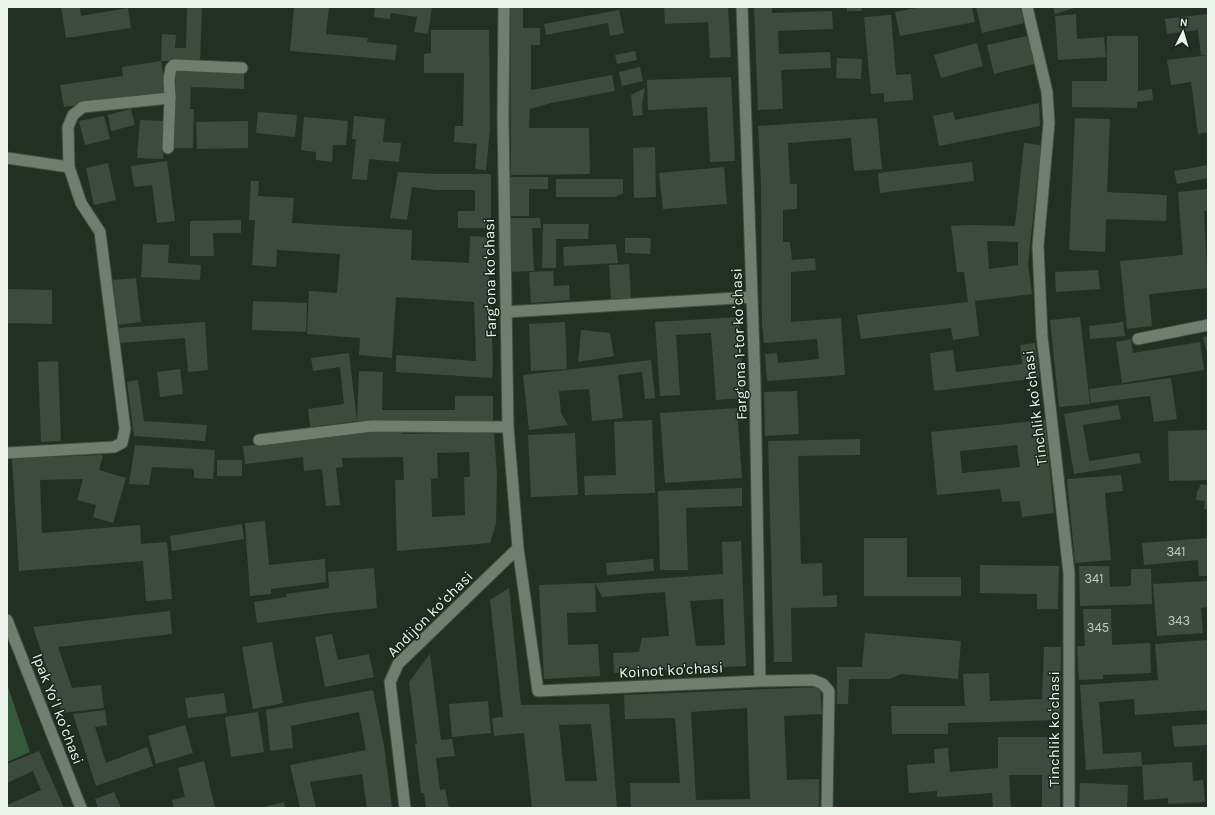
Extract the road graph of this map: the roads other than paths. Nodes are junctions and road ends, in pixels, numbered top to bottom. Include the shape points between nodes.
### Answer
1 (504, 7) edge
2 (742, 7) edge
3 (1027, 7) edge
4 (242, 68) dead end
5 (170, 98) junction
6 (168, 148) dead end
7 (7, 158) edge
8 (69, 167) junction
9 (752, 297) junction
10 (506, 312) junction
11 (1208, 326) edge
12 (1138, 339) dead end
13 (508, 427) junction
14 (259, 440) dead end
15 (7, 453) edge
16 (518, 548) junction
17 (7, 620) edge
18 (760, 681) junction
19 (81, 808) edge
20 (405, 808) edge
21 (827, 808) edge
22 (1069, 808) edge

1 - 10 street, Fargʻona koʻchasi
2 - 9 street, Fargʻona 1-tor koʻchasi
3 - 22 street, Tinchlik koʻchasi via 1047,92 1048,131 1038,246 1042,336 1069,573
4 - 5 street via 174,65 169,79
5 - 6 street
5 - 8 street via 83,107 73,115 68,127
7 - 8 street
8 - 15 street via 80,203 100,232 125,429 122,443 114,447
9 - 10 street
9 - 18 street, Fargʻona 1-tor koʻchasi
10 - 13 street, Fargʻona koʻchasi
11 - 12 street
13 - 14 street via 372,426
13 - 16 street, Fargʻona koʻchasi
16 - 18 street, Koinot ko'chasi via 538,691
16 - 20 street, Andijon koʻchasi via 398,664 390,682
17 - 19 street, Ipak Yoʻl koʻchasi
18 - 21 street, Koinot ko'chasi via 813,680 823,684 829,691

